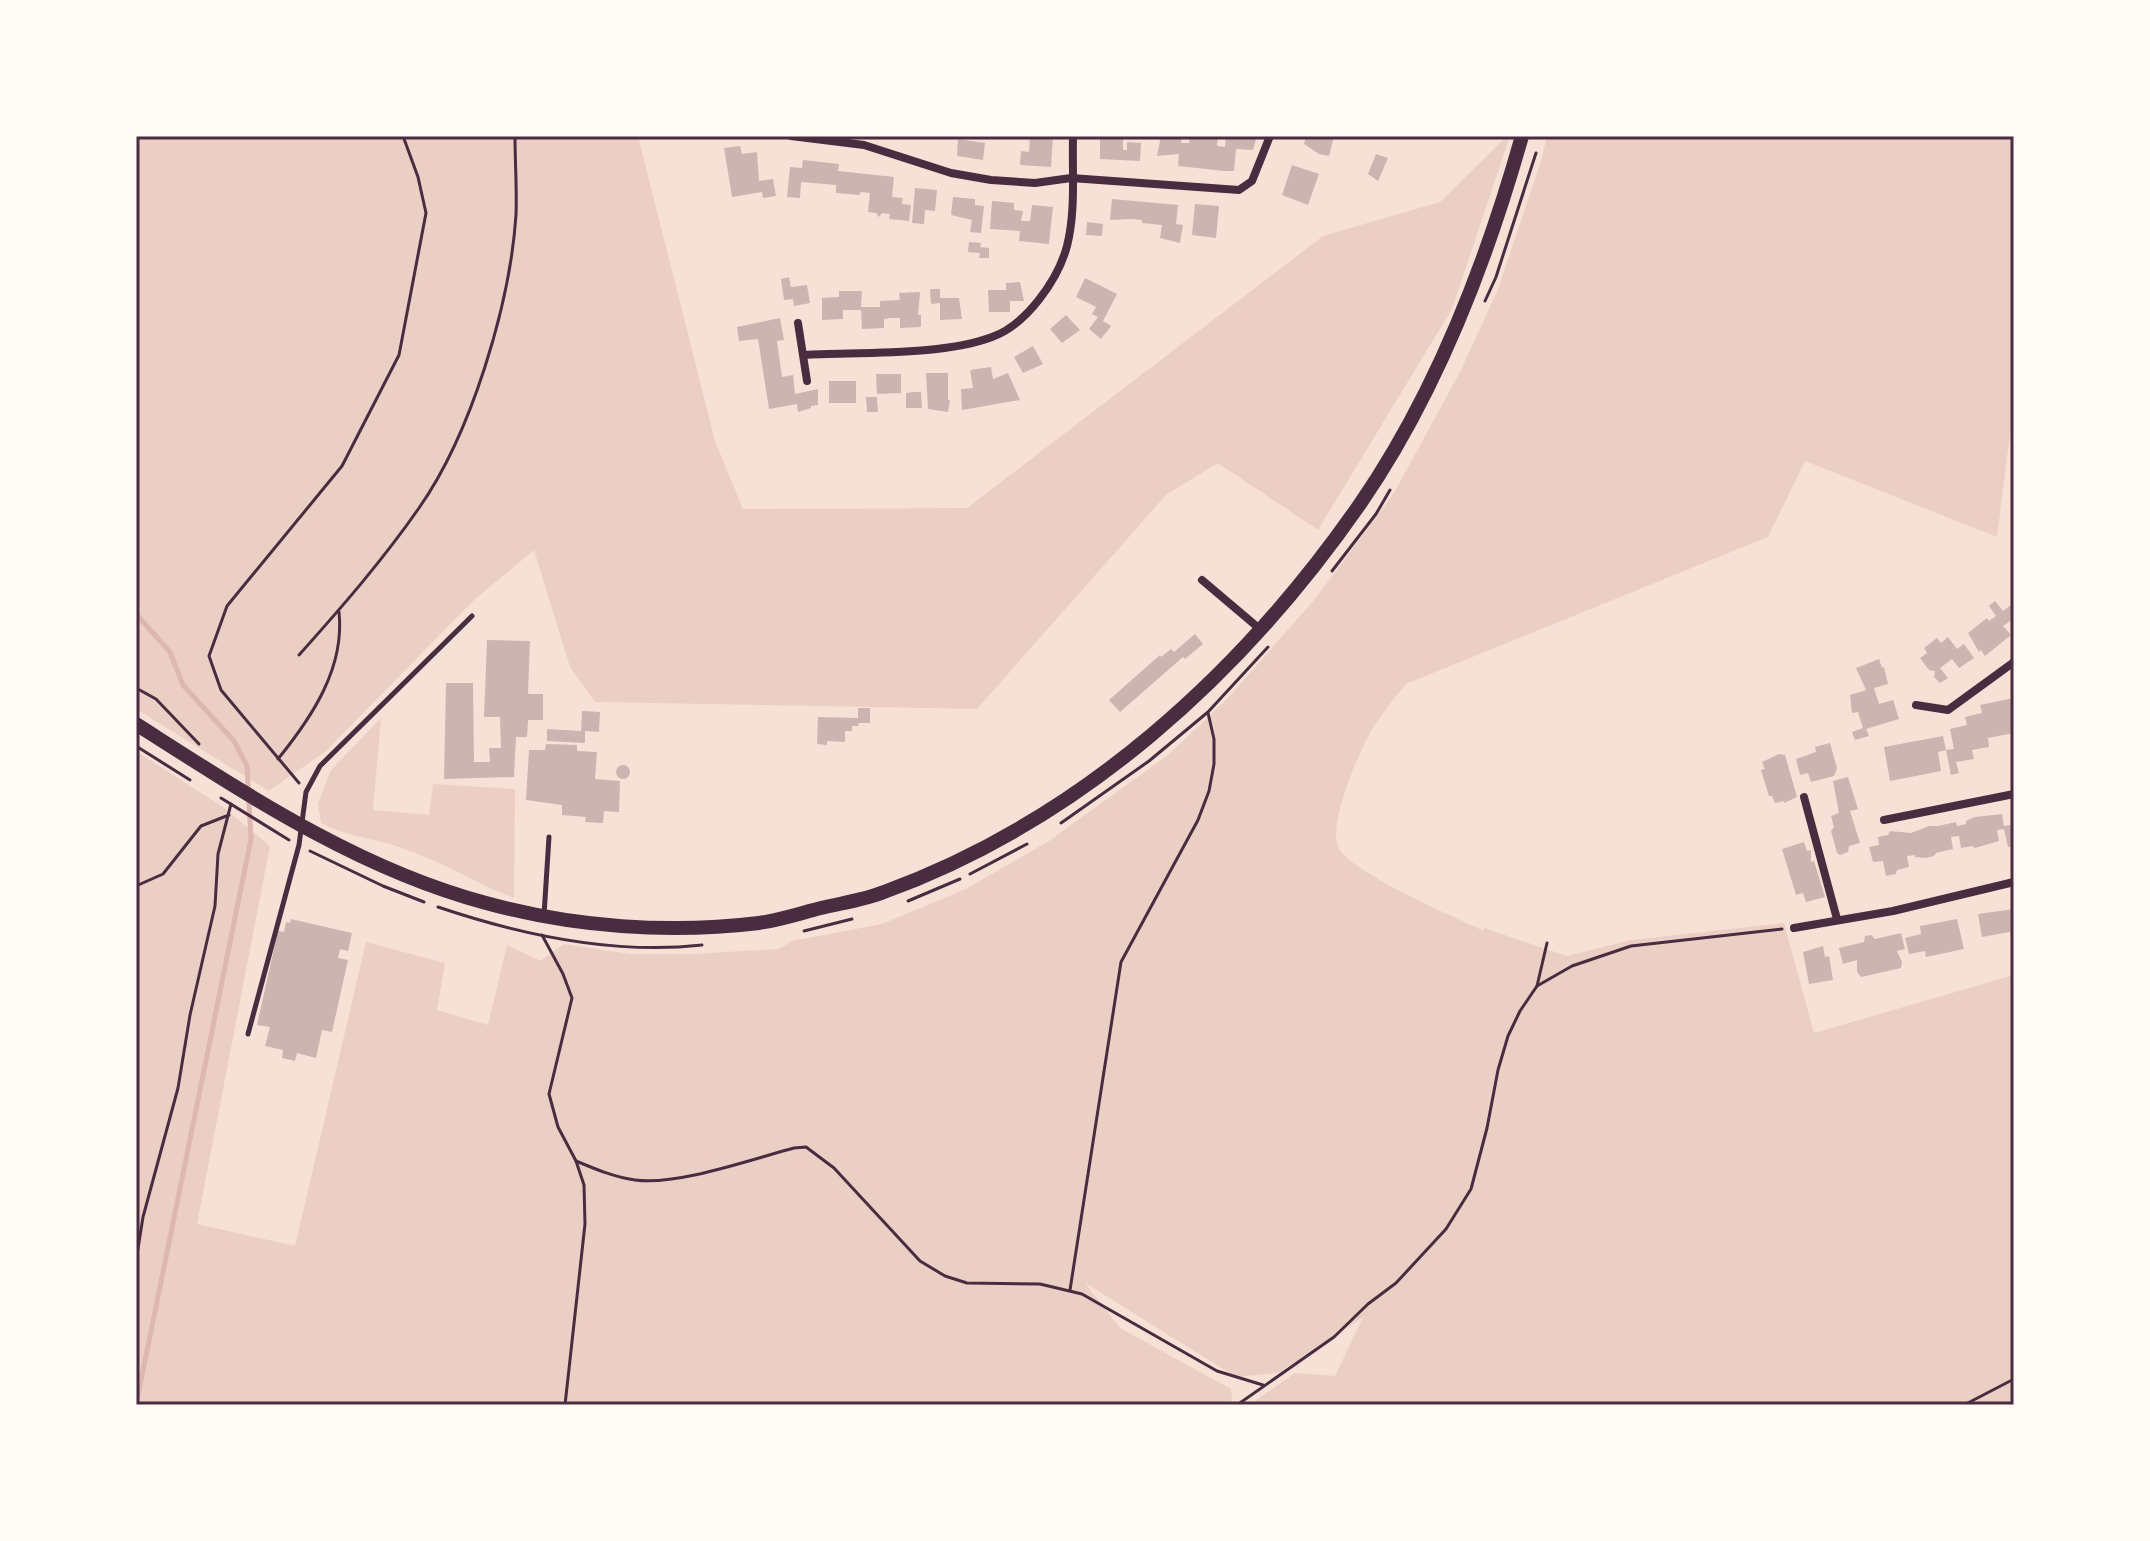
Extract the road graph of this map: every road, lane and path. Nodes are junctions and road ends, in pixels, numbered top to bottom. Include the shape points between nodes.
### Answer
1 (403, 136) edge
2 (515, 136) edge
3 (791, 136) edge
4 (1073, 136) edge
5 (1270, 136) edge
6 (1522, 136) edge
7 (864, 140) edge
8 (1537, 148) dead end
9 (1071, 178) junction
10 (1484, 304) dead end
11 (798, 323) dead end
12 (804, 355) junction
13 (807, 381) dead end
14 (1397, 479) dead end
15 (1202, 580) dead end
16 (1326, 580) dead end
17 (339, 610) junction
18 (472, 616) dead end
19 (1261, 630) junction
20 (1272, 643) dead end
21 (299, 655) dead end
22 (2014, 662) edge
23 (136, 688) edge
24 (1195, 698) junction
25 (1916, 705) dead end
26 (1208, 712) junction
27 (136, 724) edge
28 (136, 746) edge
29 (278, 759) junction
30 (215, 774) junction
31 (196, 783) dead end
32 (306, 792) junction
33 (2014, 794) edge
34 (1804, 797) dead end
35 (220, 798) dead end
36 (234, 806) junction
37 (229, 815) junction
38 (1884, 820) dead end
39 (296, 823) junction
40 (1051, 829) dead end
41 (549, 837) dead end
42 (1038, 837) dead end
43 (289, 840) dead end
44 (2014, 882) edge
45 (136, 886) edge
46 (898, 905) dead end
47 (544, 916) junction
48 (854, 919) dead end
49 (1837, 919) junction
50 (1794, 928) joint
51 (794, 933) dead end
52 (1547, 943) dead end
53 (709, 944) dead end
54 (1537, 986) junction
55 (248, 1034) dead end
56 (576, 1161) junction
57 (136, 1261) edge
58 (1070, 1290) junction
59 (2014, 1379) edge
60 (1265, 1386) junction
61 (565, 1405) edge
62 (1237, 1405) edge
63 (1964, 1405) edge

1 - 29 path via 426,213 399,355 342,466 227,606 209,656 221,690
2 - 17 path via 516,215 503,307 479,384 455,443 420,506
3 - 7 street
4 - 9 street
5 - 9 street via 1252,181 1239,190
6 - 19 main road via 1479,269 1438,365 1361,502
7 - 9 street via 951,173 1035,183
8 - 10 path
9 - 12 street via 1067,246 1053,278 1014,325 993,337 939,348
11 - 12 street
12 - 13 street
14 - 16 path
15 - 19 street
17 - 21 path
17 - 29 path via 342,635 321,698
18 - 32 lane via 320,766
19 - 24 main road
20 - 26 path
22 - 25 street via 1948,710
23 - 30 path via 156,699 199,744
24 - 26 path
24 - 47 main road via 1077,793 998,841 880,894 760,922 622,927
26 - 40 path via 1149,761
26 - 58 path via 1214,739 1209,791 1121,962
27 - 30 main road
28 - 31 path
29 - 32 path
30 - 39 main road
32 - 39 lane
33 - 38 street
34 - 49 street
35 - 36 path
36 - 37 path
36 - 43 path
37 - 45 path via 201,826 163,874
37 - 57 path via 178,1088
39 - 47 main road via 397,872 486,903
39 - 55 lane via 299,845
41 - 47 lane
42 - 46 path via 941,889
44 - 49 street
48 - 51 path
49 - 50 street
50 - 54 path via 1631,946 1582,961
52 - 54 path
53 - 56 path via 667,949 542,935 572,998 549,1094
54 - 60 path via 1508,1036 1471,1189 1459,1210 1396,1283 1334,1337
56 - 58 path via 637,1181 688,1177 806,1147 834,1168 920,1261 945,1276 967,1283
56 - 61 path via 584,1185 585,1224
58 - 60 path via 1217,1371
59 - 63 path
60 - 62 path

